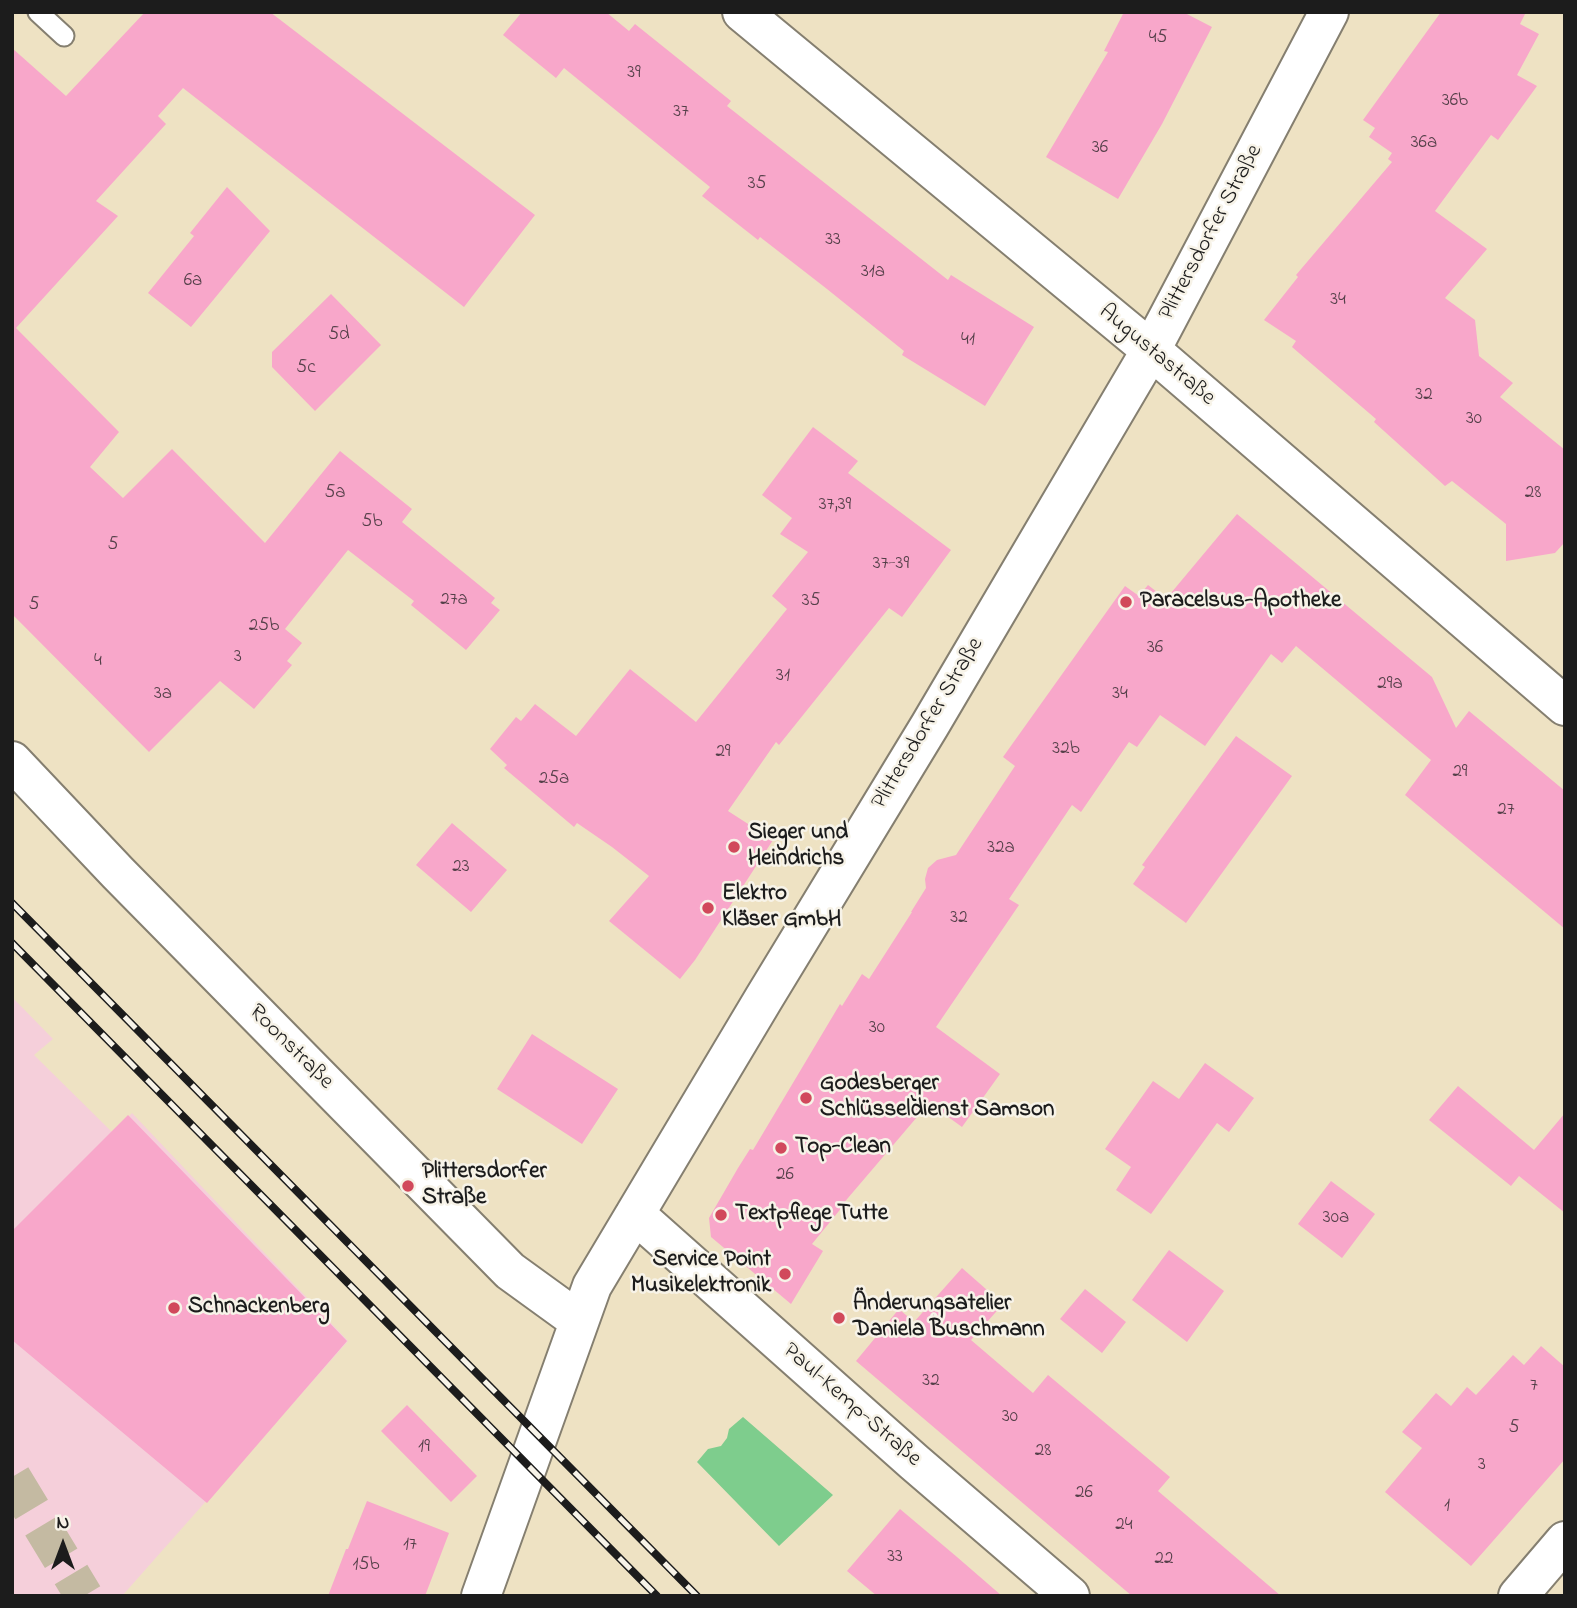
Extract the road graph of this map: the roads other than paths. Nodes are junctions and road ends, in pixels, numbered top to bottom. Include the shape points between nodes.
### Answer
1 (38, 12) edge
2 (742, 12) edge
3 (1329, 12) edge
4 (64, 36) dead end
5 (1151, 350) junction
6 (1565, 706) edge
7 (12, 761) edge
8 (635, 1214) junction
9 (579, 1321) junction
10 (1565, 1541) edge
11 (481, 1596) edge
12 (1070, 1596) edge
13 (1518, 1596) edge

1 - 4 lane
2 - 5 street, Augustastraße
3 - 5 street, Plittersdorfer Straße
5 - 6 street, Augustastraße
5 - 8 street, Plittersdorfer Straße
7 - 9 street, Roonstraße via 510,1271
8 - 9 street, Plittersdorfer Straße via 592,1286
8 - 12 street, Paul-Kemp-Straße
9 - 11 street, Plittersdorfer Straße
10 - 13 street

